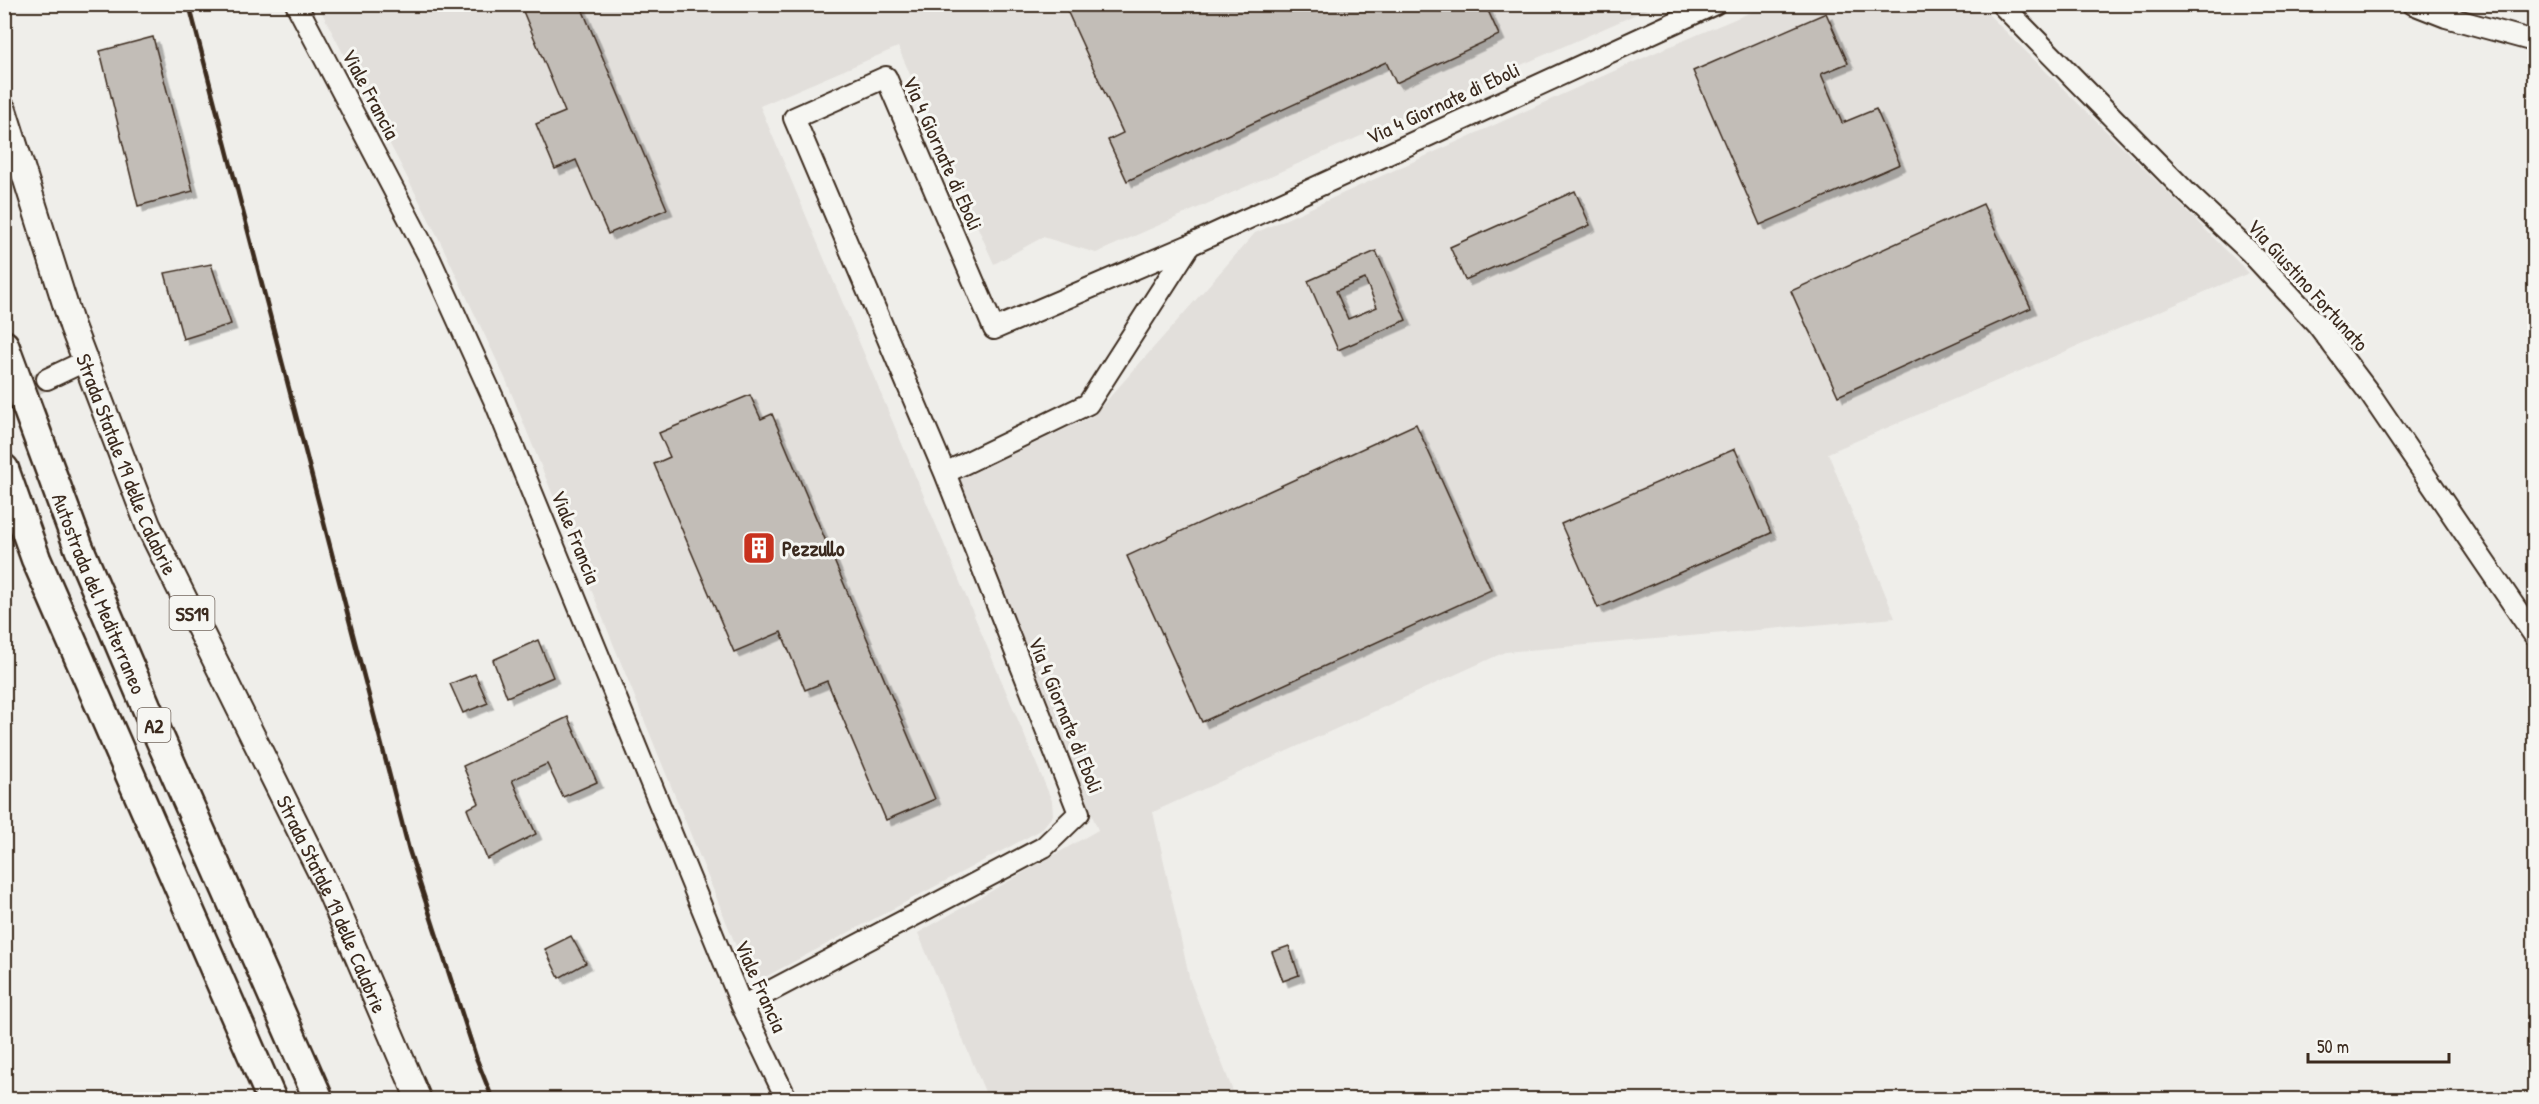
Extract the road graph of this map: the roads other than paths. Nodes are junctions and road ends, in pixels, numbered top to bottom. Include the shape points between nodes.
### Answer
1 (296, 4) edge
2 (1715, 4) edge
3 (2001, 4) edge
4 (2413, 4) edge
5 (2535, 41) edge
6 (4, 110) edge
7 (1190, 245) junction
8 (4, 345) edge
9 (85, 361) junction
10 (47, 379) tunnel mouth
11 (4, 468) edge
12 (945, 473) junction
13 (2535, 635) edge
14 (742, 1006) junction
15 (272, 1100) edge
16 (319, 1100) edge
17 (419, 1100) edge
18 (787, 1100) edge

1 - 14 street, Viale Francia via 430,259 495,402
2 - 7 street, Via 4 Giornate di Eboli
3 - 13 street, Via Giustino Fortunato via 2317,324 2370,394
4 - 5 street
6 - 9 main road, Strada Statale 19 delle Calabrie / SS19
7 - 12 street via 1088,404
7 - 12 street, Via 4 Giornate di Eboli via 994,330 886,77 794,118
8 - 16 highway, Autostrada del Mediterraneo / A2 via 79,548
9 - 10 street
9 - 17 main road, Strada Statale 19 delle Calabrie / SS19 via 148,525 329,890
11 - 15 highway, Autostrada del Mediterraneo / A2 via 36,559
12 - 14 street, Via 4 Giornate di Eboli via 1079,813 1044,847
14 - 18 street, Viale Francia

